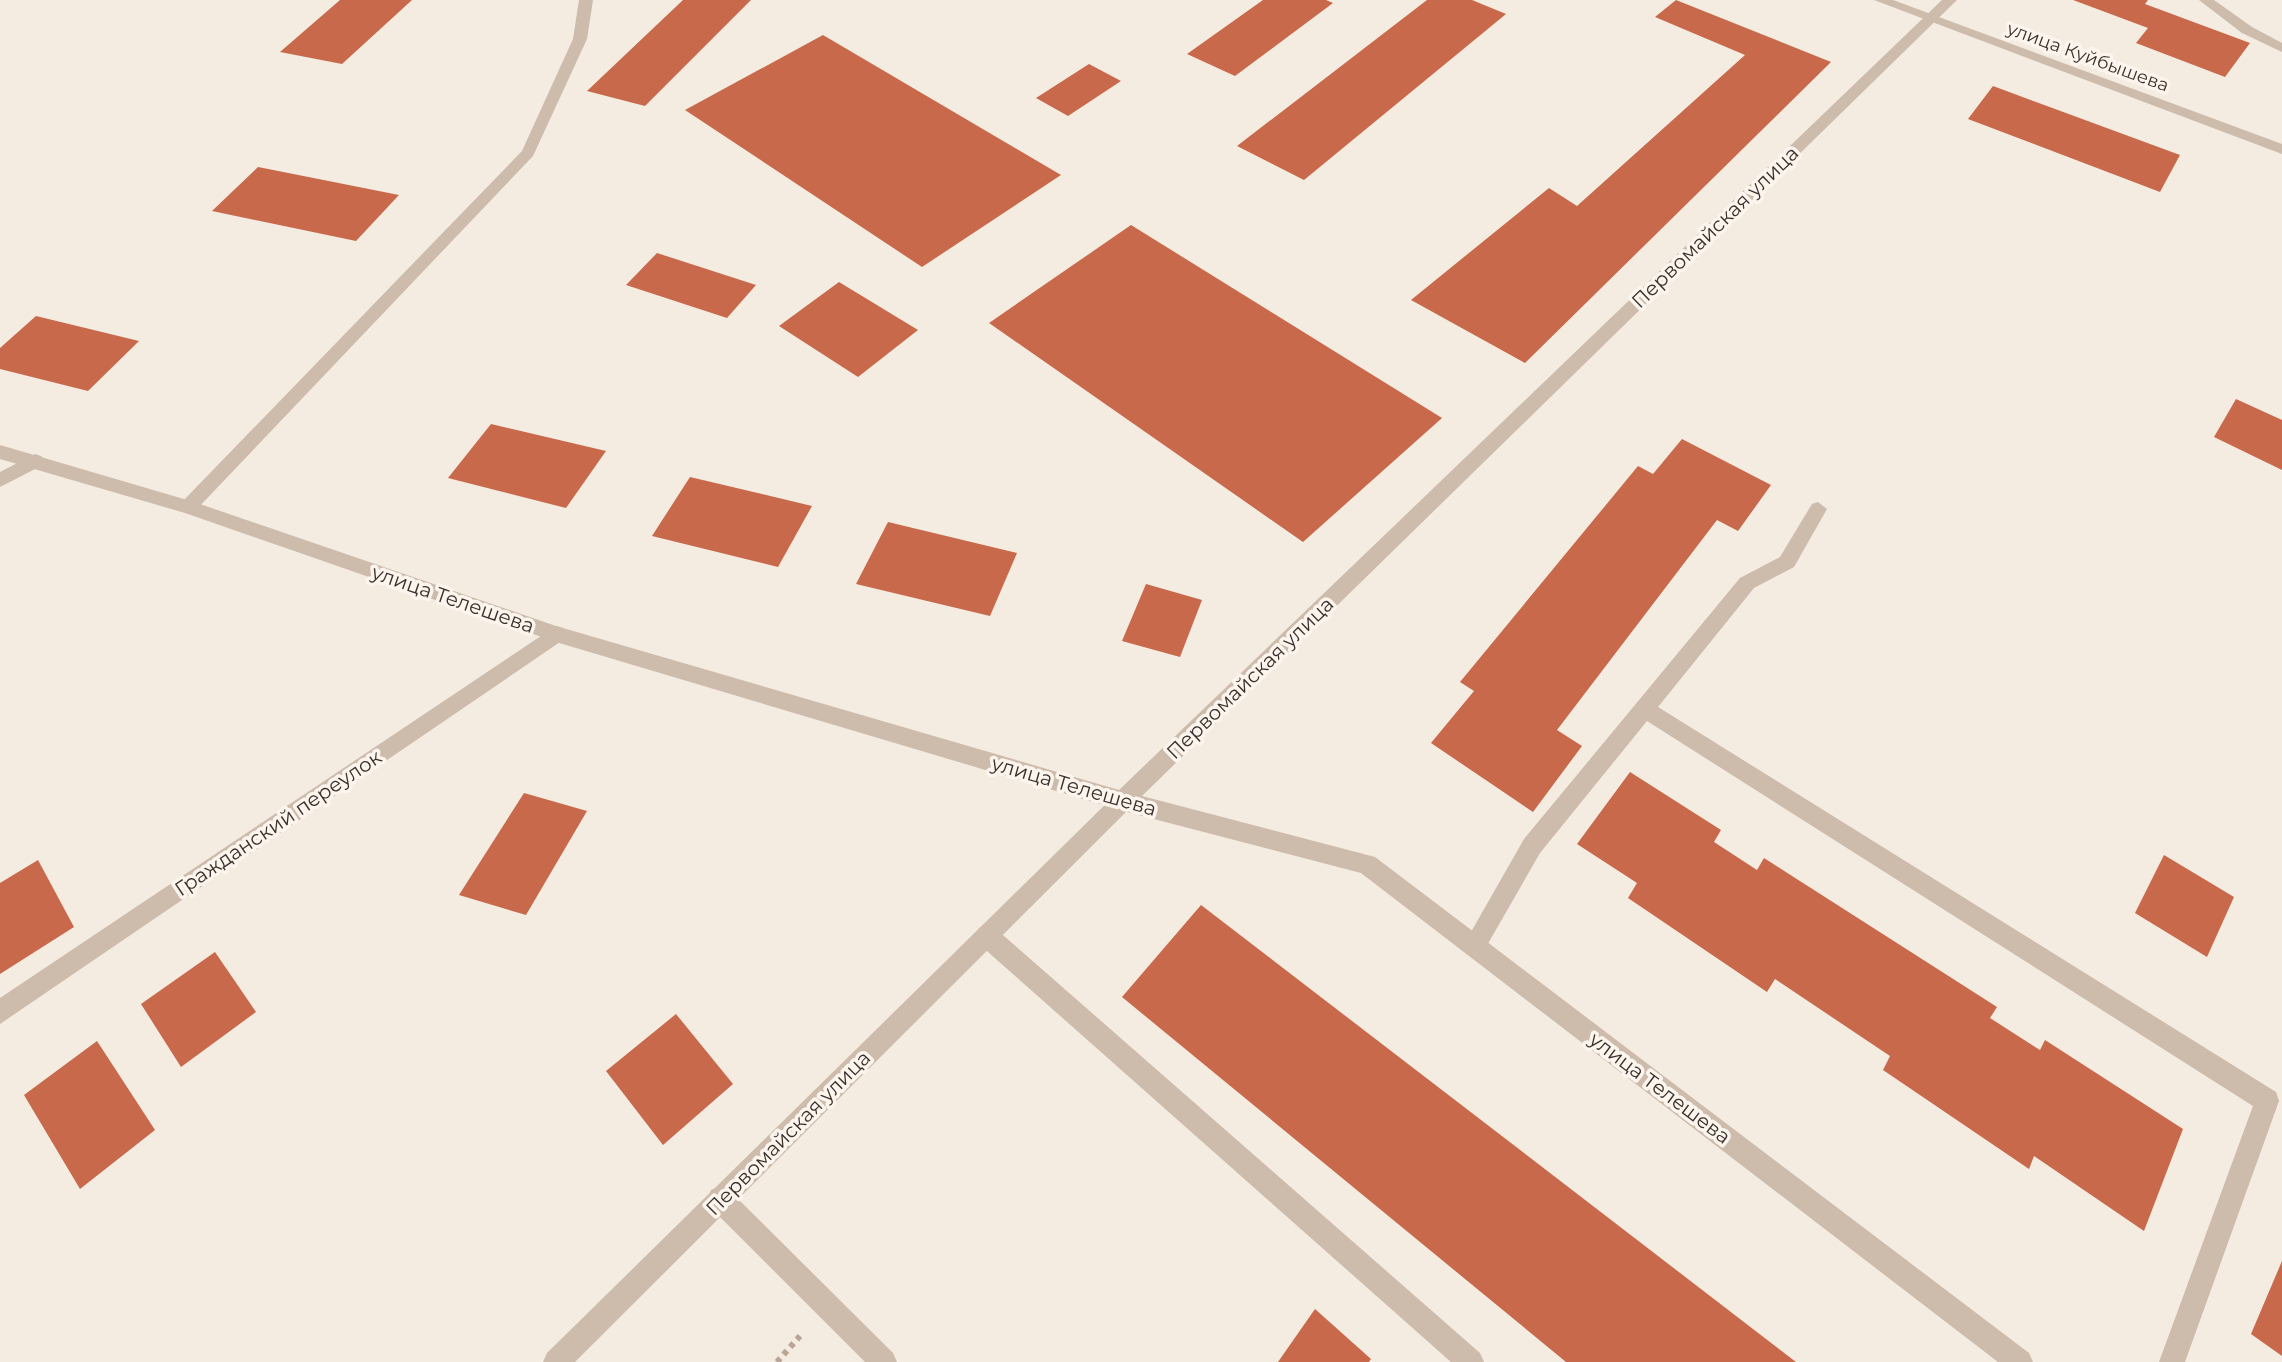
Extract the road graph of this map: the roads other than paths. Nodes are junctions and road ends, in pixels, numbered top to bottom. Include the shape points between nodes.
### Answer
1 (586, 0) edge
2 (1881, 0) edge
3 (1950, 0) edge
4 (2206, 0) edge
5 (1931, 18) junction
6 (2282, 48) edge
7 (2282, 149) edge
8 (0, 452) edge
9 (35, 461) junction
10 (0, 480) edge
11 (188, 507) junction
12 (1818, 509) dead end
13 (556, 634) junction
14 (1645, 709) junction
15 (1123, 801) junction
16 (987, 936) junction
17 (1474, 946) junction
18 (0, 1012) edge
19 (720, 1199) junction
20 (556, 1362) edge
21 (884, 1362) edge
22 (1471, 1362) edge
23 (2020, 1362) edge
24 (2172, 1362) edge

1 - 11 street via 580,39 528,153
2 - 5 street, улица Куйбышева
3 - 5 street, Первомайская улица
4 - 6 street
5 - 7 street, улица Куйбышева
5 - 15 street, Первомайская улица
8 - 9 street, улица Телешева
9 - 10 street
9 - 11 street, улица Телешева
11 - 13 street, улица Телешева
12 - 14 street via 1787,562 1747,583
13 - 15 street, улица Телешева
13 - 18 street, Гражданский переулок
14 - 17 street via 1532,846
14 - 24 street via 2267,1101
15 - 16 street, Первомайская улица
15 - 17 street, улица Телешева via 1367,864
16 - 19 street, Первомайская улица
16 - 22 street
17 - 23 street, улица Телешева
19 - 20 street, Первомайская улица
19 - 21 street

